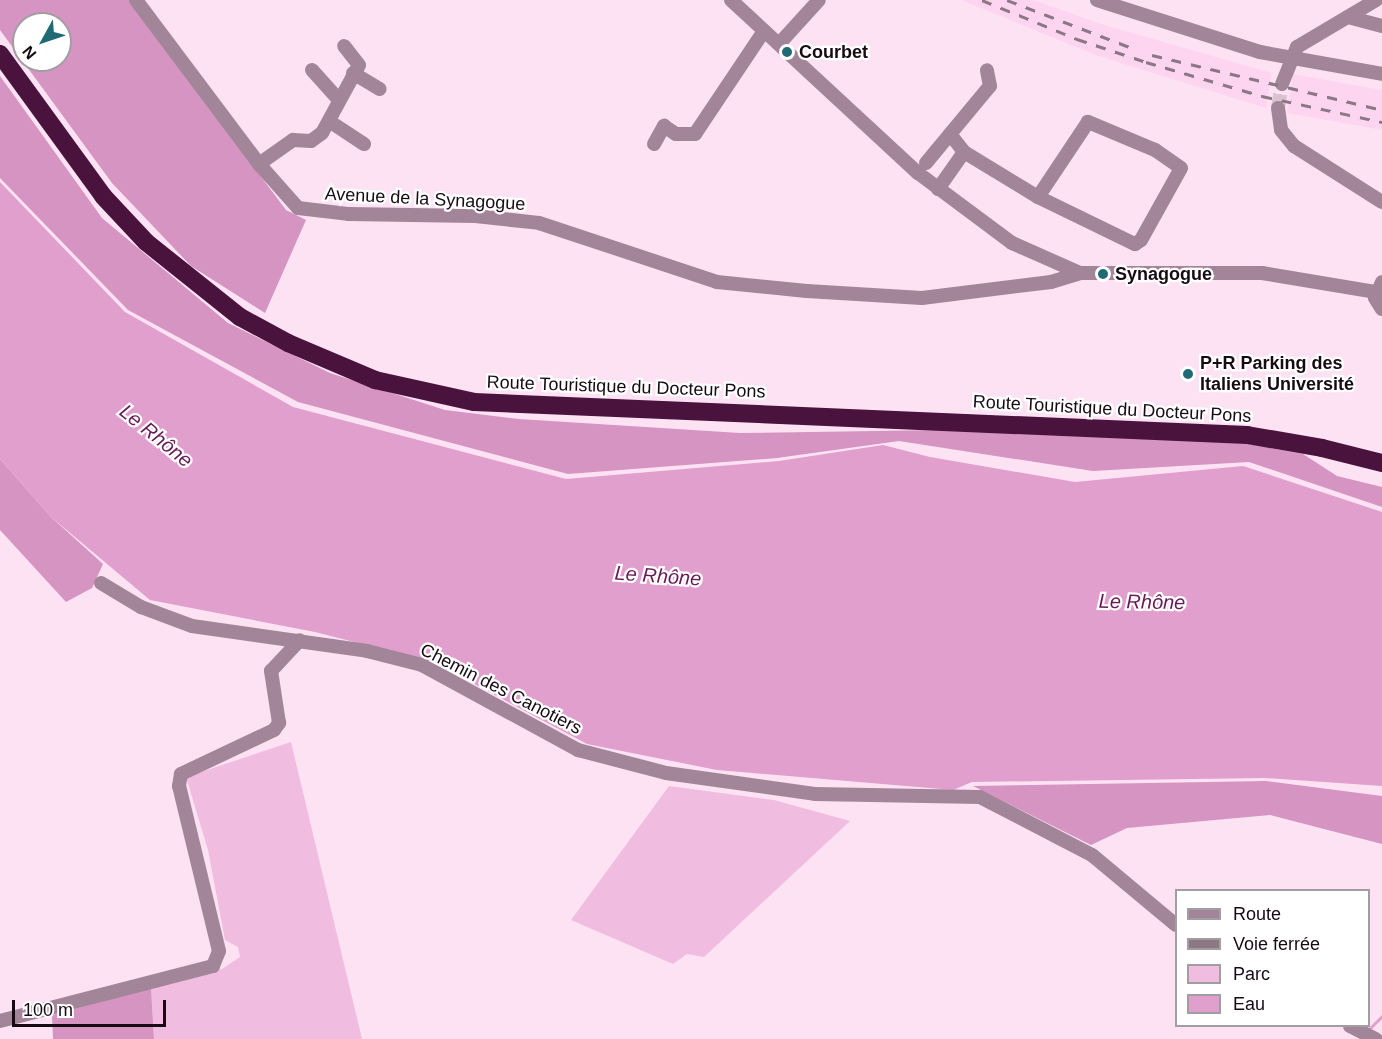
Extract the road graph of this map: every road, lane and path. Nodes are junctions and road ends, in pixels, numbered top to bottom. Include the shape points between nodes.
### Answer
1 (136, 0) edge
2 (731, 0) edge
3 (819, 0) edge
4 (1097, 0) edge
5 (1376, 0) edge
6 (1348, 17) junction
7 (1382, 26) edge
8 (764, 31) junction
9 (778, 44) junction
10 (344, 46) dead end
11 (0, 54) edge
12 (1291, 59) junction
13 (312, 70) dead end
14 (987, 70) dead end
15 (353, 73) junction
16 (1382, 74) edge
17 (1282, 84) tunnel mouth
18 (380, 89) dead end
19 (338, 99) junction
20 (1278, 108) tunnel mouth
21 (329, 121) junction
22 (950, 134) junction
23 (364, 144) dead end
24 (654, 144) dead end
25 (964, 152) junction
26 (259, 164) junction
27 (926, 164) dead end
28 (938, 189) junction
29 (1038, 197) junction
30 (1382, 202) edge
31 (1080, 273) junction
32 (1379, 287) edge
33 (1382, 309) edge
34 (1382, 463) edge
35 (101, 583) dead end
36 (300, 640) junction
37 (1175, 924) edge
38 (0, 1021) edge
39 (1352, 1027) edge
40 (1376, 1039) edge

1 - 26 street, Avenue de la Synagogue
2 - 8 street
3 - 9 street
4 - 12 street
5 - 6 street
6 - 7 street
6 - 12 street via 1297,47
8 - 9 street
8 - 24 street via 695,134 676,134 664,126
9 - 28 street via 882,144
10 - 15 street via 359,65
11 - 34 highway, Route Touristique du Docteur Pons via 103,196 146,242 240,317 288,343 375,380 474,402 1247,435 1322,447
12 - 16 street
12 - 17 street
13 - 19 street
14 - 22 street via 990,86
15 - 18 street
15 - 19 street
19 - 21 street
20 - 30 street via 1281,130 1294,146
21 - 23 street
21 - 26 street via 311,141 293,140
22 - 25 street
22 - 27 street
25 - 28 street
25 - 29 street
26 - 31 street, Avenue de la Synagogue via 298,208 348,214 475,216 539,224 717,282 922,298 1051,282
28 - 31 street via 1012,243
29 - 29 street via 1135,244 1180,172 1177,162 1155,150 1088,122
31 - 32 street, Avenue de la Synagogue via 1262,273
32 - 33 street
35 - 36 street, Chemin des Canotiers via 141,607 192,626
36 - 37 street, Chemin des Canotiers via 422,665 578,750 666,773 815,794 980,797 1092,855
36 - 38 street via 271,671 279,713 274,730 181,774 179,786 219,951 213,966
39 - 40 street

